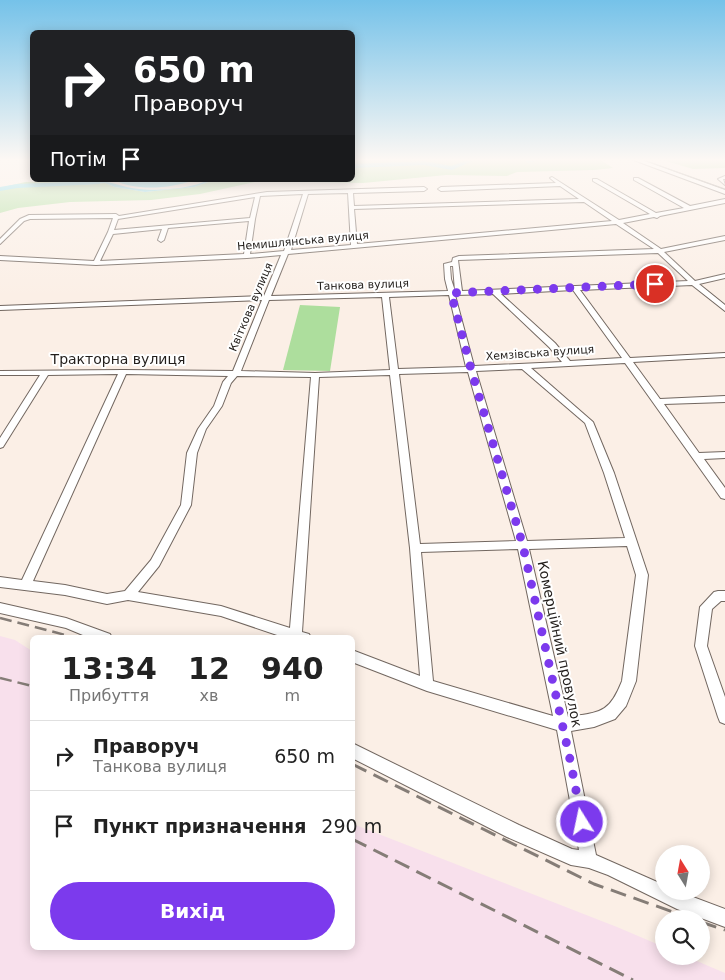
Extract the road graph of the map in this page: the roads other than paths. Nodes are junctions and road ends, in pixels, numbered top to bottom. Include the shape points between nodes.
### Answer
1 (192, 205) edge
2 (256, 205) edge
3 (302, 205) edge
4 (350, 205) edge
5 (446, 205) edge
6 (593, 205) edge
7 (637, 205) edge
8 (685, 205) edge
9 (707, 205) edge
10 (350, 208) junction
11 (691, 208) junction
12 (656, 216) junction
13 (116, 217) junction
14 (252, 219) junction
15 (620, 222) junction
16 (166, 226) junction
17 (111, 232) junction
18 (725, 238) edge
19 (161, 240) dead end
20 (0, 242) edge
21 (354, 247) junction
22 (660, 251) junction
23 (286, 253) junction
24 (247, 256) junction
25 (0, 258) edge
26 (96, 263) junction
27 (725, 276) edge
28 (694, 283) junction
29 (576, 288) junction
30 (494, 292) junction
31 (455, 293) junction
32 (386, 294) junction
33 (267, 298) junction
34 (0, 308) edge
35 (725, 308) edge
36 (725, 354) edge
37 (628, 359) junction
38 (567, 362) junction
39 (524, 366) junction
40 (471, 369) junction
41 (46, 372) junction
42 (123, 372) junction
43 (394, 372) junction
44 (0, 373) edge
45 (236, 373) junction
46 (315, 375) junction
47 (725, 399) edge
48 (660, 402) junction
49 (0, 445) edge
50 (725, 455) edge
51 (696, 456) junction
52 (725, 495) edge
53 (632, 542) junction
54 (523, 546) junction
55 (415, 548) junction
56 (0, 582) edge
57 (24, 584) junction
58 (128, 595) junction
59 (725, 596) edge
60 (0, 608) edge
61 (98, 635) edge
62 (297, 635) edge
63 (300, 635) edge
64 (355, 657) edge
65 (427, 685) junction
66 (725, 717) edge
67 (562, 725) junction
68 (355, 752) edge
69 (589, 860) junction
70 (725, 918) edge

1 - 13 street
2 - 14 street
3 - 23 street, Квіткова вулиця
4 - 10 street
5 - 10 street
6 - 15 street
7 - 12 street
8 - 11 street
9 - 11 street, Немишлянська вулиця
10 - 21 street
11 - 12 street, Немишлянська вулиця
12 - 15 street, Немишлянська вулиця
13 - 17 street
13 - 20 street via 29,217
14 - 16 street
14 - 24 street
15 - 21 street, Немишлянська вулиця
15 - 22 street
16 - 17 street
16 - 19 street
17 - 26 street
18 - 22 street
21 - 23 street, Немишлянська вулиця
22 - 28 street
22 - 31 street, Комерційний провулок via 457,261 447,267
23 - 24 street, Немишлянська вулиця
23 - 33 street, Квіткова вулиця
24 - 26 street, Немишлянська вулиця
25 - 26 street, Немишлянська вулиця
27 - 28 street, Танкова вулиця
28 - 29 street, Танкова вулиця
28 - 35 street
29 - 30 street, Танкова вулиця
29 - 37 street
30 - 31 street, Танкова вулиця
30 - 38 street
31 - 32 street, Танкова вулиця
31 - 40 street, Комерційний провулок
32 - 33 street, Танкова вулиця
32 - 43 street
33 - 34 street, Танкова вулиця
33 - 45 street, Квіткова вулиця
36 - 37 street, Хемзівська вулиця
37 - 38 street, Хемзівська вулиця
37 - 48 street
38 - 39 street, Хемзівська вулиця
39 - 40 street, Хемзівська вулиця
39 - 53 street via 589,422
40 - 43 street, Хемзівська вулиця
40 - 54 street, Комерційний провулок
41 - 42 street, Тракторна вулиця
41 - 44 street, Тракторна вулиця
41 - 49 street
42 - 45 street, Тракторна вулиця
42 - 57 street
43 - 46 street, Хемзівська вулиця
43 - 55 street
45 - 46 street, Хемзівська вулиця
45 - 58 street, Квіткова вулиця via 227,382 218,406 202,428 192,453 186,505 155,562
46 - 63 street
47 - 48 street
48 - 51 street
50 - 51 street
51 - 52 street
53 - 54 street
53 - 67 street via 642,575 629,681 621,701 610,714
54 - 55 street
54 - 67 street, Комерційний провулок
55 - 65 street
56 - 57 street
57 - 58 street via 107,599
58 - 62 street via 222,611
59 - 66 street via 718,596 706,607 701,646
60 - 61 street via 66,623
64 - 65 street
65 - 67 street
67 - 69 street, Комерційний провулок
68 - 69 street via 571,858
69 - 70 street via 683,903

